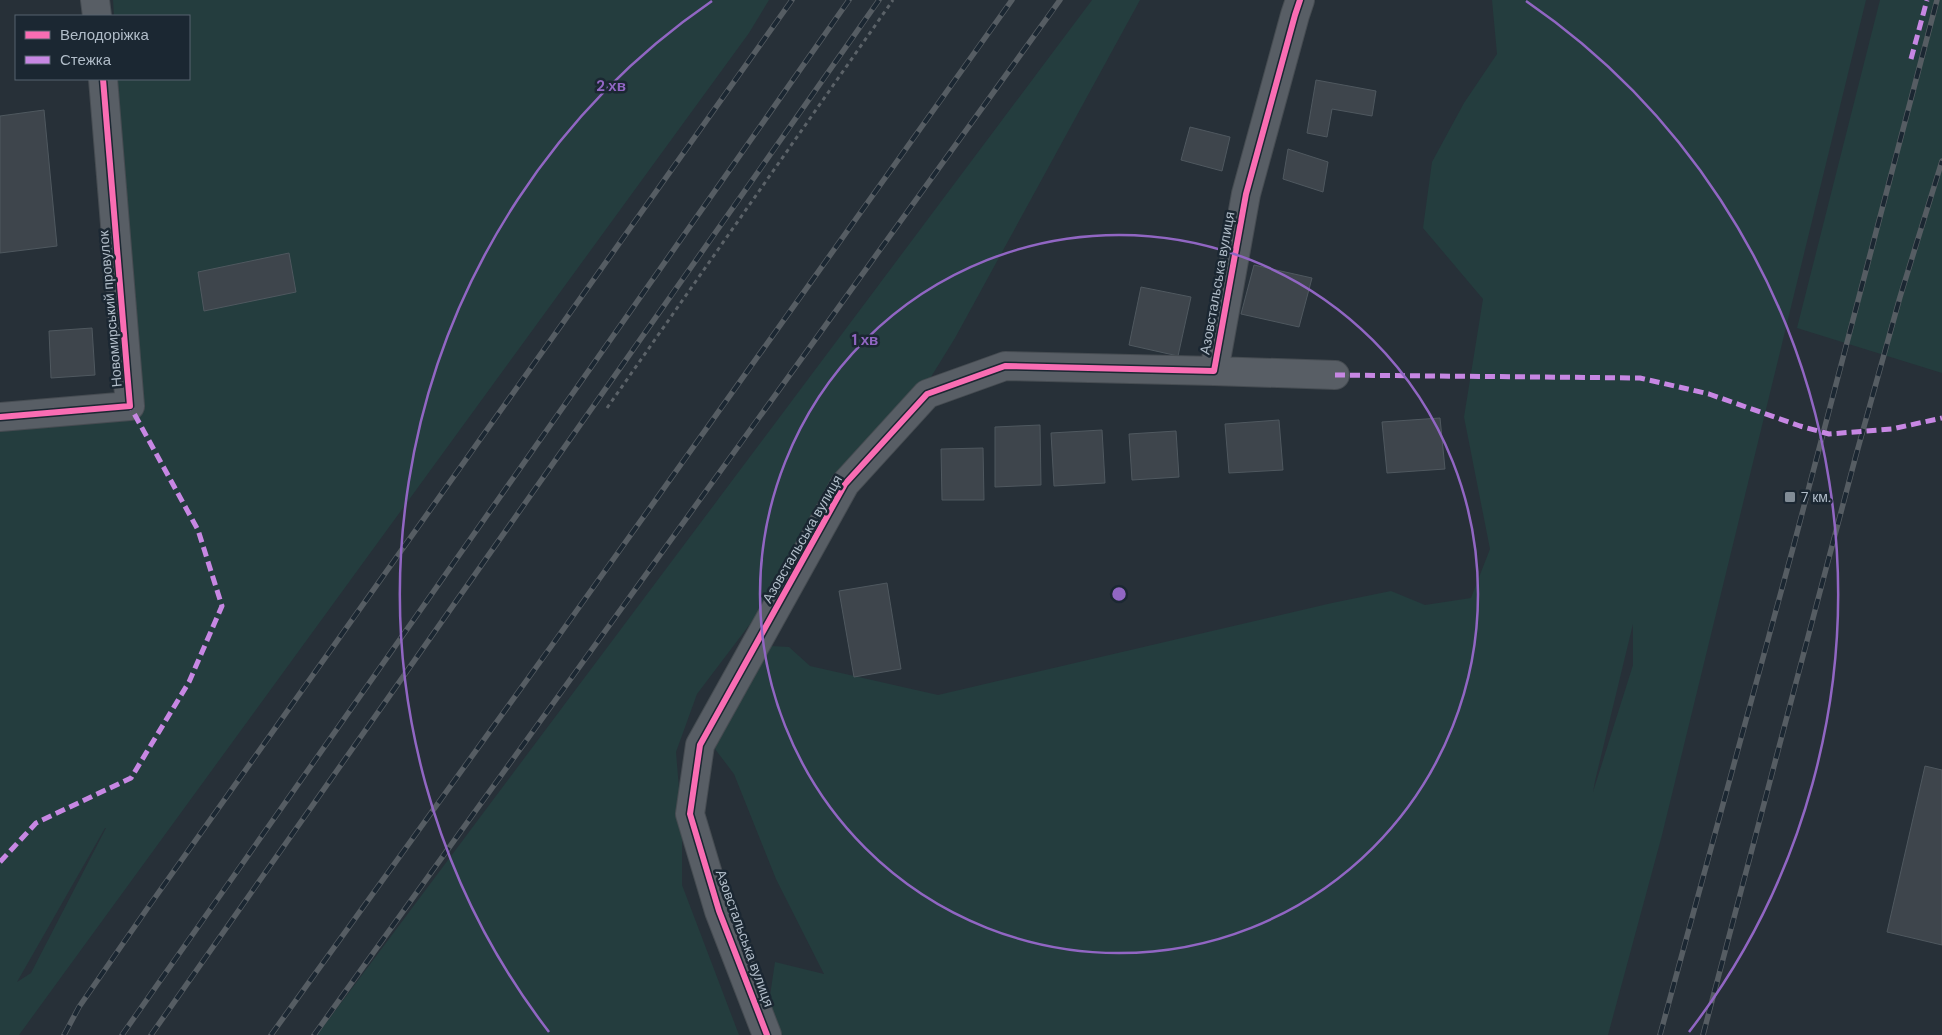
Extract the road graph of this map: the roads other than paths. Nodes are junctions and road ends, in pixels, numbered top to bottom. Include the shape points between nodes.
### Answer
1 (96, 0) edge
2 (1300, 0) edge
3 (97, 15) edge
4 (103, 80) edge
5 (1214, 371) junction
6 (1335, 375) dead end
7 (0, 418) edge
8 (767, 1035) edge

1 - 3 street
2 - 5 street, Азовстальська вулиця via 1246,194
4 - 7 street, Новомирський провулок via 130,406
5 - 6 street
5 - 8 street, Азовстальська вулиця via 1005,366 927,394 845,484 700,745 690,814 719,911

